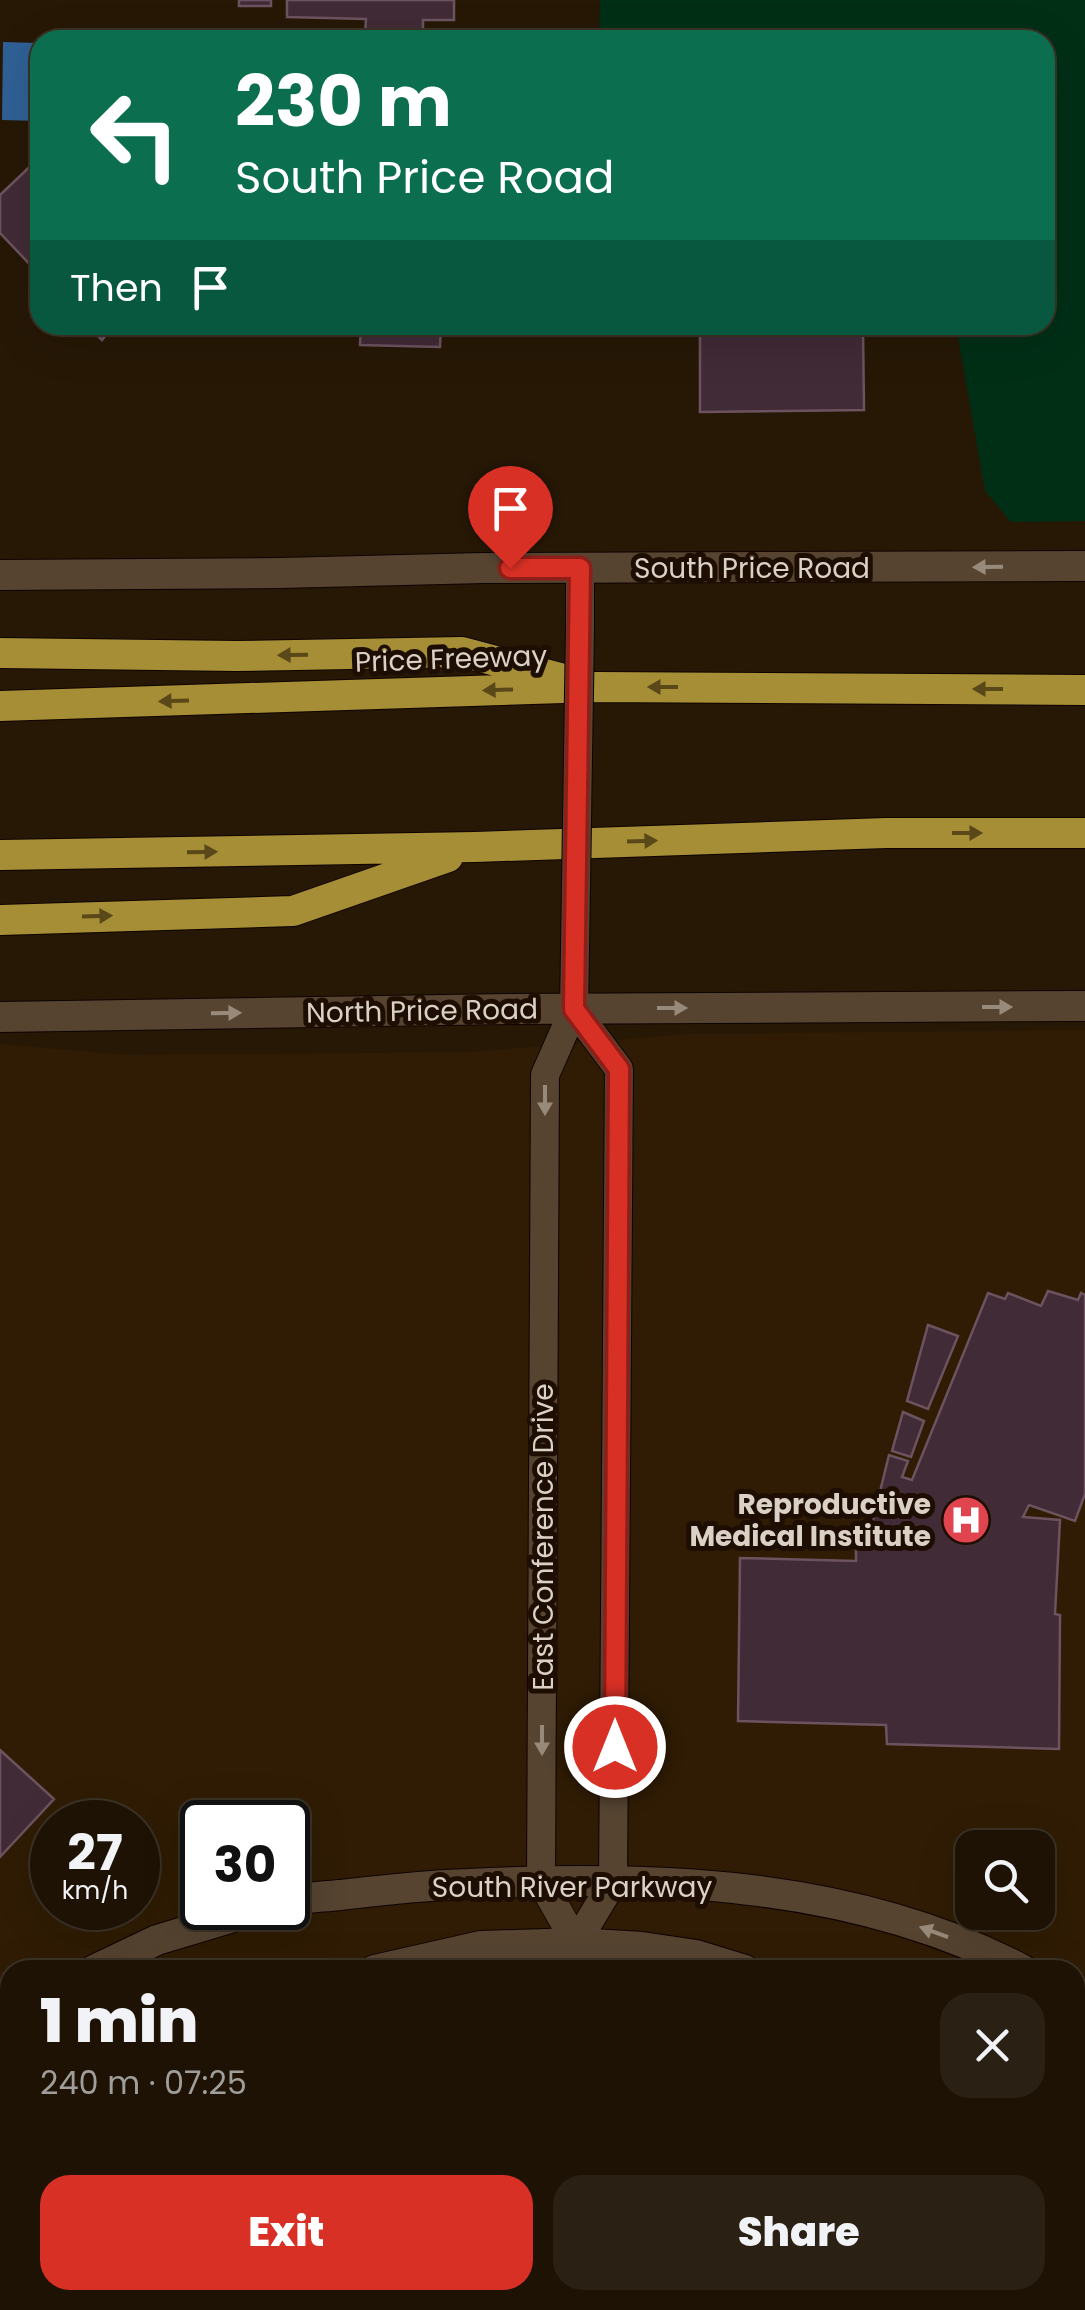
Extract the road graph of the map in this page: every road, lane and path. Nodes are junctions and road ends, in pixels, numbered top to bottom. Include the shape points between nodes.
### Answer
1 (1085, 566) edge
2 (580, 568) junction
3 (0, 575) edge
4 (0, 653) edge
5 (596, 687) junction
6 (1085, 690) edge
7 (0, 706) edge
8 (1085, 833) edge
9 (475, 847) junction
10 (0, 855) edge
11 (0, 920) edge
12 (1085, 1006) edge
13 (574, 1009) junction
14 (0, 1017) edge
15 (541, 1881) junction
16 (612, 1882) junction
17 (310, 1899) edge
18 (190, 1930) edge
19 (576, 1943) junction
20 (115, 1960) edge
21 (420, 1960) edge
22 (712, 1960) edge
23 (1000, 1960) edge

1 -> 2 main road, South Price Road
2 - 3 main road, South Price Road
2 - 13 street, East Conference Drive, bridge
5 -> 4 highway via 462,652
6 -> 5 highway, Price Freeway
5 -> 7 highway, Price Freeway
9 -> 8 highway
10 -> 9 highway
11 -> 9 highway via 293,910
13 -> 12 main road, North Price Road
14 -> 13 main road, North Price Road
13 -> 15 street, East Conference Drive via 545,1075
13 - 16 street via 619,1069
15 - 16 main road, South River Parkway
15 - 17 main road, South River Parkway
15 - 19 street, East Conference Drive
16 - 19 street
23 -> 16 main road, South River Parkway via 927,1928 774,1891
18 - 20 main road
19 - 21 main road, South River Parkway via 482,1946
19 - 22 main road, South River Parkway

